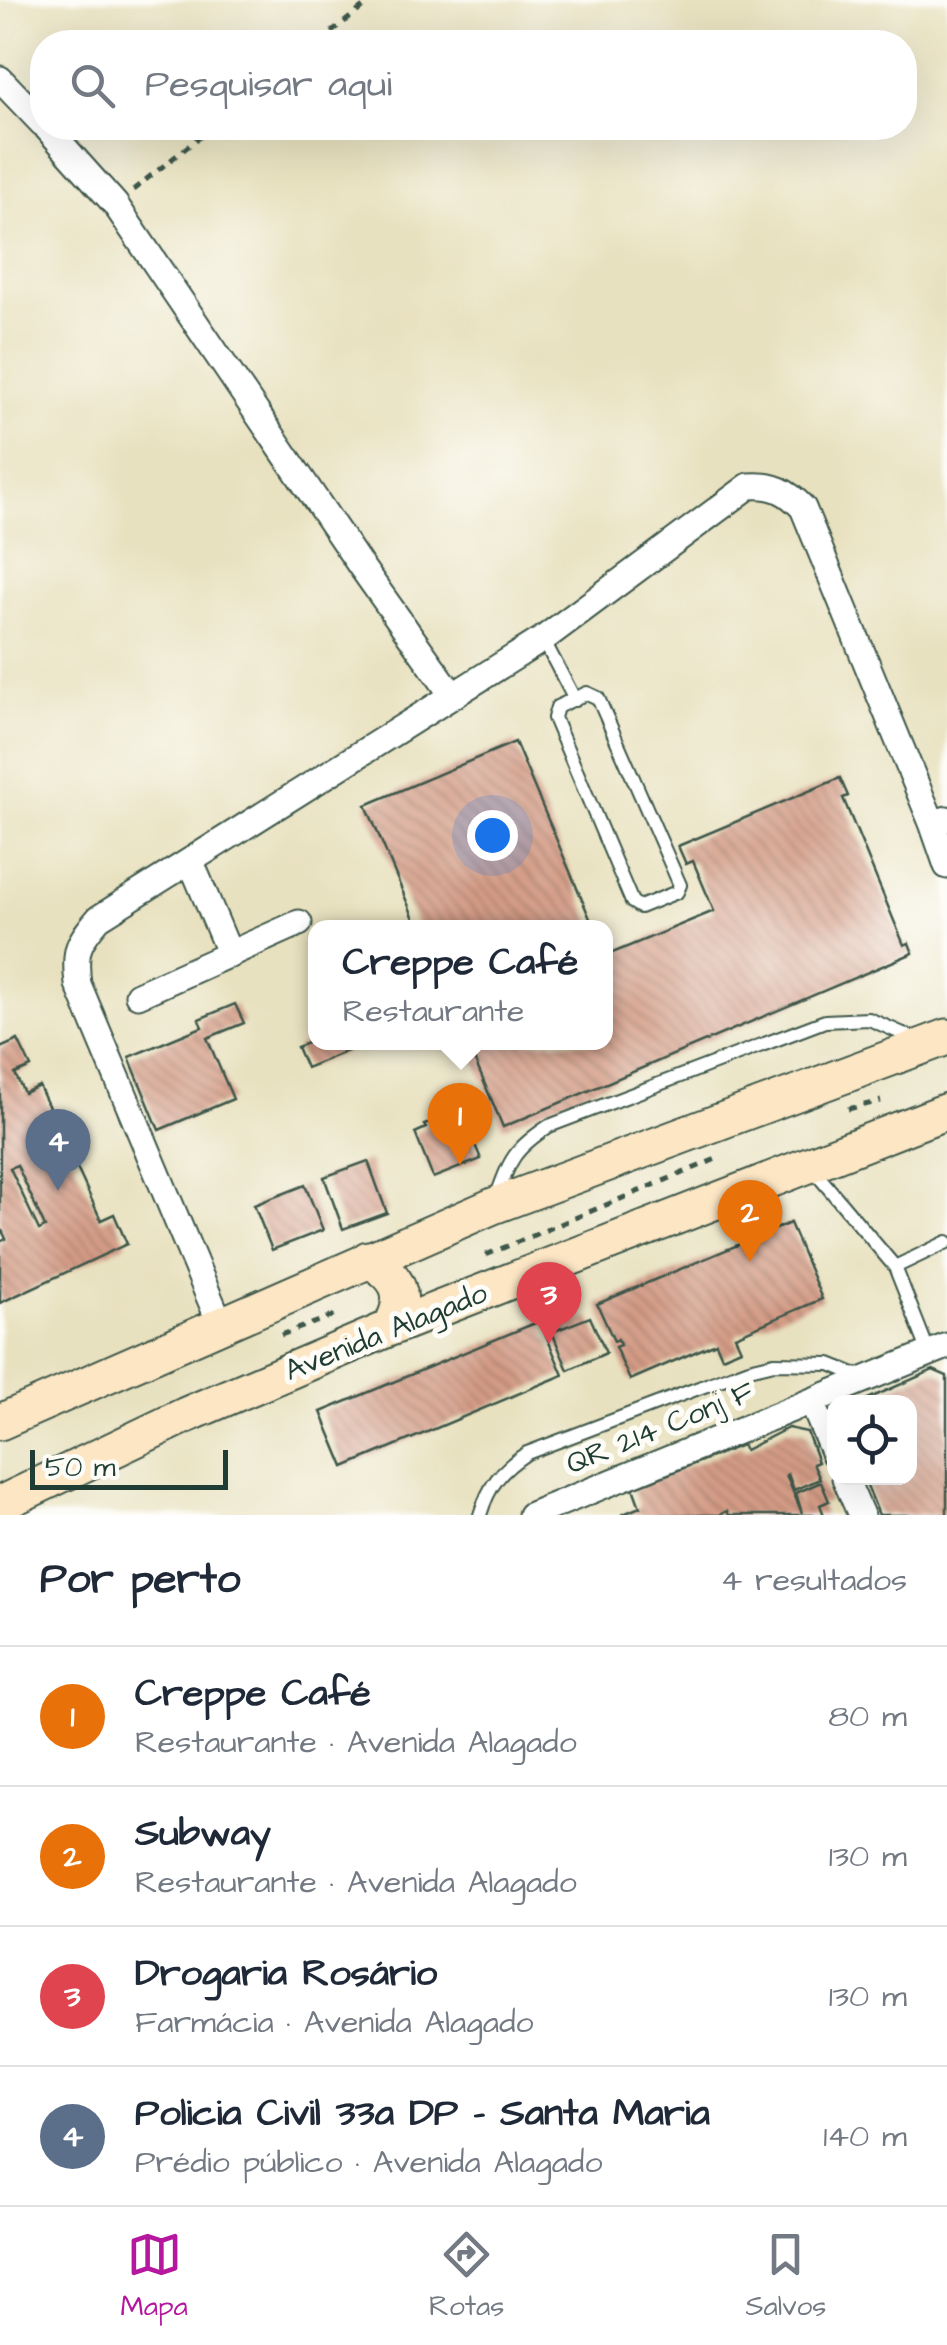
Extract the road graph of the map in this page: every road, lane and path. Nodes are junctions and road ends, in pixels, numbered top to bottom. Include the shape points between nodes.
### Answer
1 (372, 0) edge
2 (334, 30) edge
3 (0, 78) edge
4 (30, 109) edge
5 (58, 140) edge
6 (197, 140) edge
7 (115, 204) junction
8 (543, 639) junction
9 (454, 696) junction
10 (576, 700) junction
11 (940, 821) edge
12 (191, 862) junction
13 (947, 866) edge
14 (299, 923) dead end
15 (230, 955) junction
16 (138, 995) dead end
17 (938, 1041) edge
18 (891, 1099) dead end
19 (947, 1111) edge
20 (835, 1112) dead end
21 (726, 1154) dead end
22 (809, 1164) junction
23 (493, 1206) junction
24 (947, 1242) edge
25 (368, 1259) junction
26 (472, 1261) dead end
27 (895, 1267) junction
28 (343, 1312) dead end
29 (220, 1323) junction
30 (390, 1328) junction
31 (269, 1340) dead end
32 (938, 1349) edge
33 (867, 1379) junction
34 (812, 1402) junction
35 (0, 1422) edge
36 (827, 1437) edge
37 (848, 1485) edge
38 (9, 1506) edge
39 (480, 1515) edge
40 (531, 1515) edge
41 (861, 1515) edge

1 - 2 path
3 - 4 street
5 - 7 street
6 - 7 path
7 - 9 street
8 - 9 street
8 - 10 lane
8 - 11 street via 749,486 788,493 803,508
9 - 12 street
10 - 10 lane via 557,707 554,718 632,902 640,907 677,892 680,885 598,698
11 - 13 street
12 - 15 street
12 - 29 street via 99,918 79,941 75,962 78,984
14 - 15 street
15 - 16 street
17 - 23 main road
17 - 23 lane via 869,1019 825,1021 549,1126 521,1144
18 - 20 path
19 - 22 main road, Avenida Alagado
21 - 26 path
22 - 27 lane
22 - 30 main road, Avenida Alagado
23 - 25 main road
24 - 27 lane
25 - 29 main road
25 - 30 main road via 384,1268 399,1291
27 - 32 lane
28 - 31 path
29 - 35 main road
30 - 38 main road, Avenida Alagado via 186,1415
32 - 33 street, QR 214 Conj F
33 - 34 street, QR 214 Conj F
33 - 39 lane via 800,1361 749,1369 527,1453 502,1470
34 - 36 street
34 - 40 street, QR 214 Conj F
37 - 41 street

